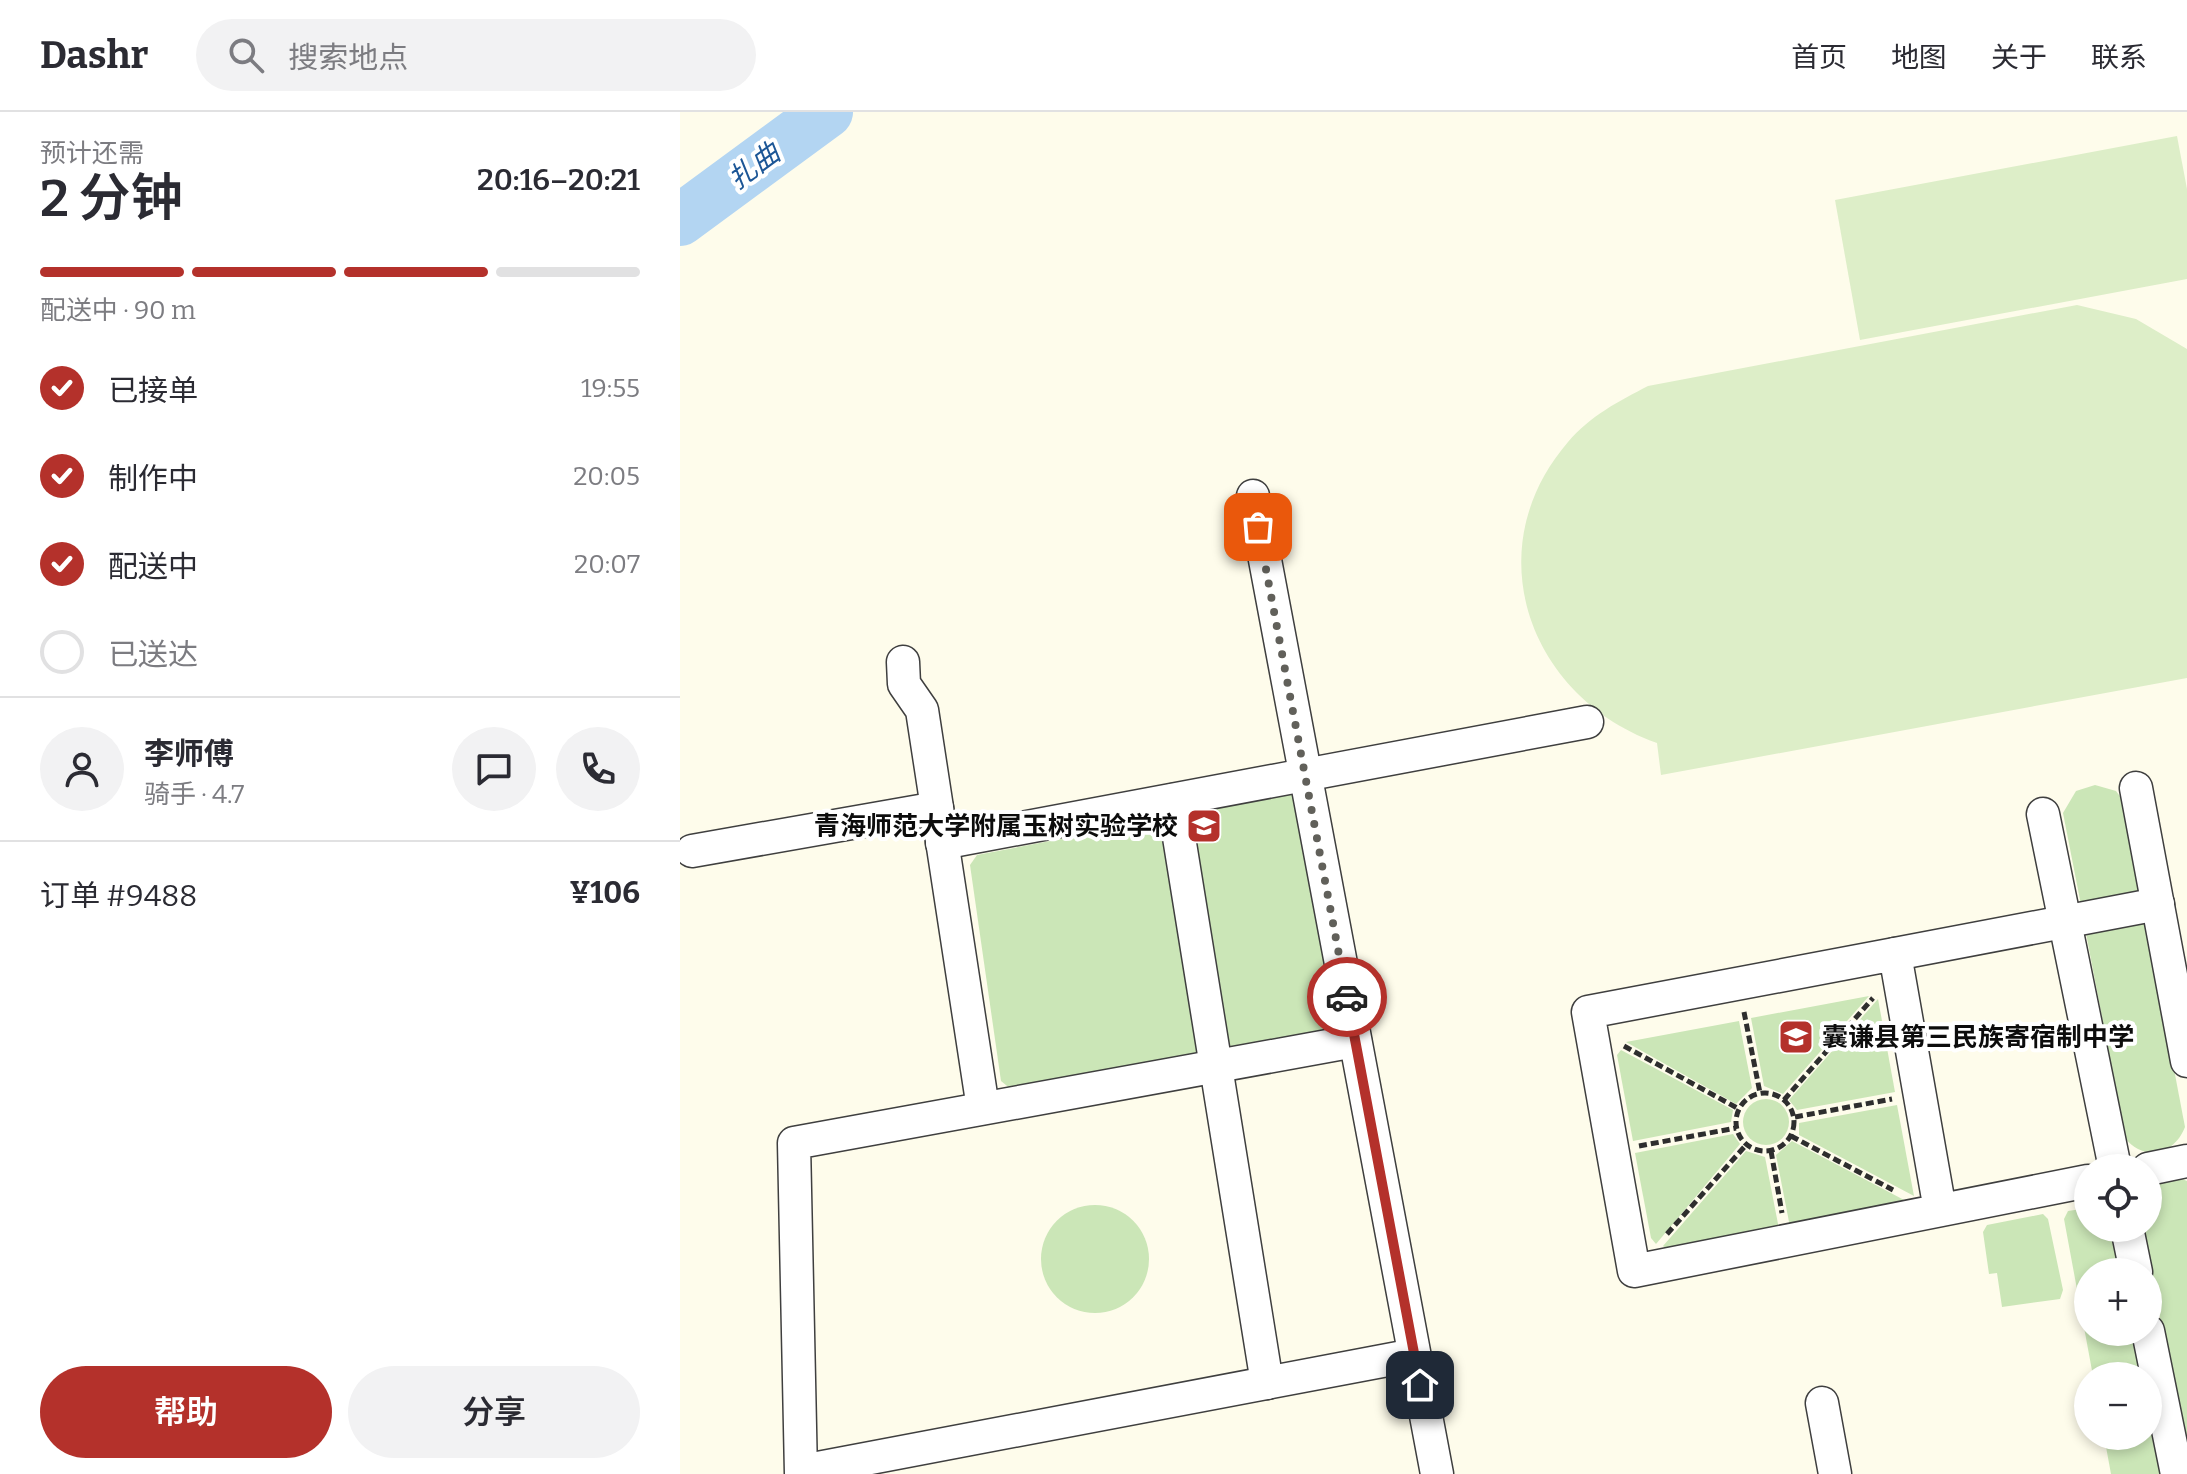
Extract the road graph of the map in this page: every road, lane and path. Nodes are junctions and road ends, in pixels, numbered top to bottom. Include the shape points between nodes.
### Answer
1 (1253, 496) dead end
2 (903, 662) dead end
3 (1587, 722) dead end
4 (1305, 775) junction
5 (2136, 788) dead end
6 (1173, 800) junction
7 (937, 808) junction
8 (2043, 814) dead end
9 (942, 843) junction
10 (692, 851) dead end
11 (2158, 904) junction
12 (2065, 922) junction
13 (1896, 963) junction
14 (1739, 984) junction
15 (1591, 1028) junction
16 (2185, 1040) edge
17 (1355, 1041) junction
18 (1216, 1066) junction
19 (1760, 1093) junction
20 (1919, 1094) junction
21 (1784, 1100) junction
22 (983, 1108) junction
23 (1739, 1109) junction
24 (1795, 1117) junction
25 (1736, 1128) junction
26 (1791, 1136) junction
27 (1746, 1145) junction
28 (1613, 1151) junction
29 (1771, 1151) junction
30 (2112, 1154) edge
31 (2187, 1161) edge
32 (2162, 1166) edge
33 (2074, 1184) edge
34 (1936, 1211) junction
35 (1665, 1236) dead end
36 (1787, 1240) junction
37 (2151, 1346) edge
38 (1414, 1355) junction
39 (1267, 1383) junction
40 (1822, 1403) dead end
41 (802, 1472) edge
42 (1437, 1474) edge
43 (1835, 1474) edge
44 (2177, 1474) edge

1 - 4 lane
2 - 7 lane via 904,684 922,710
3 - 4 lane
4 - 6 lane
4 - 17 lane
5 - 11 lane
6 - 9 lane
6 - 18 lane
7 - 9 lane
7 - 10 lane
8 - 12 lane
9 - 22 lane
11 - 12 lane
11 - 16 lane
12 - 13 lane
12 - 30 lane
13 - 14 lane
13 - 20 lane
13 - 21 path
14 - 15 lane via 1588,1012
14 - 19 path
15 - 23 path
15 - 28 lane
17 - 18 lane
17 - 38 lane
18 - 22 lane
18 - 39 lane
19 - 21 path
19 - 23 path
20 - 24 path
20 - 34 lane
21 - 24 path
22 - 41 lane via 794,1143
23 - 25 path
24 - 26 path
25 - 27 path
25 - 28 path
26 - 29 path
26 - 34 path
27 - 29 path
27 - 35 path
28 - 36 lane via 1634,1271
29 - 36 path
31 - 32 lane
33 - 34 lane
34 - 36 lane
37 - 44 lane
38 - 39 lane
38 - 42 lane
39 - 41 lane
40 - 43 lane

